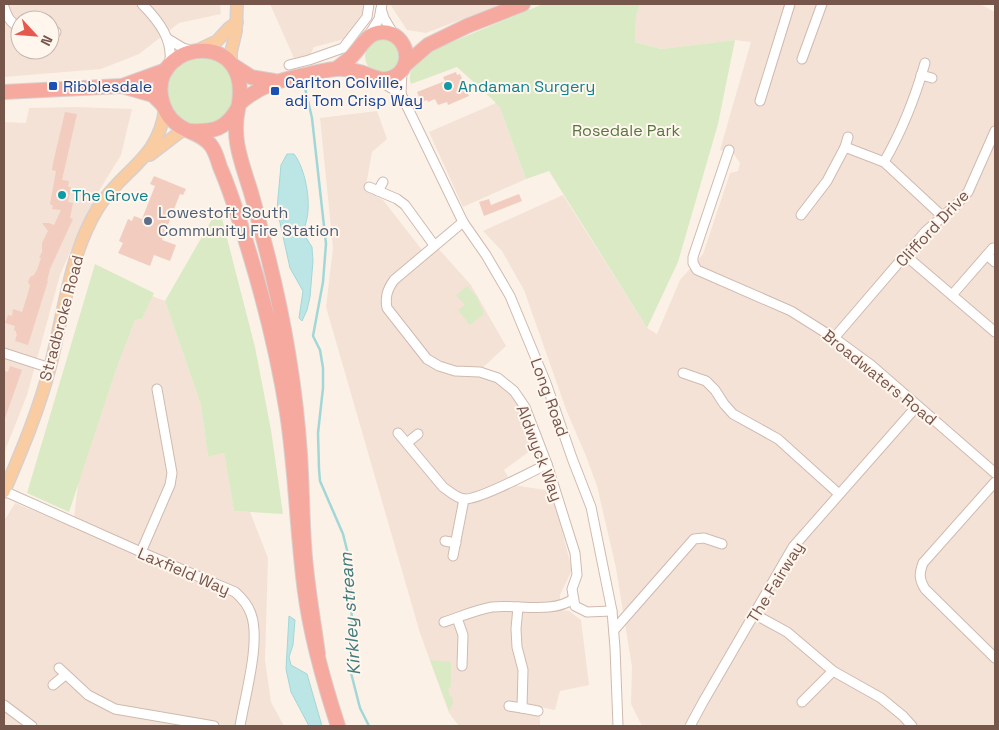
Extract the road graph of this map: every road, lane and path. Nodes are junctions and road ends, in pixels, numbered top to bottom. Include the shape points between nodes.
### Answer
1 (142, 4) edge
2 (238, 4) edge
3 (369, 4) edge
4 (523, 4) edge
5 (790, 4) edge
6 (822, 4) edge
7 (4, 6) edge
8 (381, 6) edge
9 (10, 20) edge
10 (237, 22) junction
11 (396, 36) junction
12 (168, 39) junction
13 (364, 42) junction
14 (428, 45) junction
15 (196, 50) junction
16 (805, 52) dead end
17 (925, 63) dead end
18 (232, 64) junction
19 (289, 64) dead end
20 (404, 67) junction
21 (167, 68) junction
22 (336, 69) junction
23 (921, 75) junction
24 (372, 77) junction
25 (932, 78) dead end
26 (274, 81) junction
27 (122, 86) junction
28 (4, 92) edge
29 (401, 94) junction
30 (760, 101) dead end
31 (239, 105) junction
32 (164, 107) junction
33 (189, 130) junction
34 (995, 131) edge
35 (848, 137) dead end
36 (993, 144) edge
37 (845, 147) junction
38 (729, 150) dead end
39 (144, 158) junction
40 (884, 162) junction
41 (383, 182) dead end
42 (369, 187) dead end
43 (378, 191) junction
44 (801, 215) dead end
45 (942, 216) junction
46 (463, 222) junction
47 (434, 245) junction
48 (905, 255) junction
49 (995, 262) edge
50 (952, 295) junction
51 (995, 332) edge
52 (834, 338) junction
53 (4, 353) edge
54 (50, 368) junction
55 (683, 373) dead end
56 (156, 389) dead end
57 (917, 406) junction
58 (398, 433) dead end
59 (418, 434) dead end
60 (407, 443) junction
61 (547, 464) junction
62 (995, 474) edge
63 (995, 482) edge
64 (4, 492) edge
65 (840, 494) junction
66 (464, 498) junction
67 (445, 541) dead end
68 (456, 543) junction
69 (722, 544) dead end
70 (141, 552) junction
71 (453, 556) dead end
72 (572, 599) junction
73 (518, 607) junction
74 (612, 611) junction
75 (754, 614) junction
76 (457, 618) junction
77 (444, 622) dead end
78 (614, 630) junction
79 (318, 654) junction
80 (995, 658) edge
81 (462, 666) dead end
82 (833, 671) junction
83 (53, 685) dead end
84 (802, 702) dead end
85 (4, 705) edge
86 (509, 706) dead end
87 (522, 708) junction
88 (538, 711) dead end
89 (186, 724) edge
90 (32, 726) edge
91 (214, 726) edge
92 (240, 726) edge
93 (338, 726) edge
94 (619, 726) edge
95 (690, 726) edge
96 (912, 726) edge

1 - 12 street
2 - 10 main road
3 - 19 street via 368,18 343,48
4 - 14 highway
5 - 30 street
6 - 16 street
7 - 9 street
8 - 11 street via 384,18
8 - 13 street via 375,28
10 - 15 main road via 217,42
10 - 18 main road
11 - 13 highway via 380,32
11 - 14 highway via 411,44
11 - 20 highway via 406,51
12 - 15 street via 183,48
12 - 21 street via 170,55
13 - 22 highway via 350,59
13 - 24 highway via 360,62
14 - 20 highway
15 - 18 highway via 212,51
15 - 21 highway via 180,56
17 - 23 street
18 - 26 highway via 251,77
18 - 31 highway via 241,84
20 - 24 highway via 391,78
20 - 29 street, Long Road
21 - 27 highway
21 - 32 highway via 160,88
22 - 24 highway
22 - 26 highway
23 - 25 street
23 - 40 street via 915,97
24 - 29 street
26 - 31 highway via 252,92
27 - 28 highway
27 - 32 highway via 153,95
29 - 46 street, Long Road
31 - 33 highway via 232,118 217,129
31 - 79 highway via 237,147 275,284 287,348 300,452 304,547
32 - 33 highway via 174,122
32 - 39 main road, Stradbroke Road via 159,134
33 - 39 main road, Stradbroke Road via 180,132
33 - 79 highway via 212,146 259,284 287,416 304,590
34 - 36 street, Clifford Drive
35 - 37 street
36 - 45 street, Clifford Drive via 968,192
37 - 40 street
37 - 44 street via 827,181
38 - 52 street, Broadwaters Road via 730,160 693,263 697,270 791,311
39 - 54 main road, Stradbroke Road via 108,195 84,233
40 - 45 street
41 - 43 street
42 - 43 street
43 - 47 street via 405,205
45 - 48 street, Clifford Drive
46 - 47 street, Aldwyck Way
46 - 74 street, Long Road via 510,296 546,383 591,507
47 - 61 street, Aldwyck Way via 388,288 387,308 427,359 455,371 480,372 498,378 514,391 525,407
48 - 50 street
48 - 52 street, Clifford Drive
49 - 50 street via 990,251
50 - 51 street
52 - 57 street, Broadwaters Road via 871,365
53 - 54 street
54 - 64 main road, Stradbroke Road
55 - 65 street via 706,381 733,414 778,439
56 - 70 street via 172,473 170,485
57 - 62 street, Broadwaters Road
57 - 65 street, The Fairway
58 - 60 street
59 - 60 street
60 - 66 street via 443,487
61 - 66 street via 507,484
61 - 72 street, Aldwyck Way via 574,553 577,575
63 - 80 street via 923,563 919,572 925,589
64 - 70 street, Laxfield Way
65 - 75 street, The Fairway via 793,547
66 - 68 street
67 - 68 street
68 - 71 street
69 - 78 street via 704,538 694,539
70 - 92 street, Laxfield Way via 235,592 245,602 251,613 255,642
72 - 73 street via 546,607
72 - 74 street via 575,606 583,611
73 - 76 street via 489,608
73 - 87 street via 516,629 523,670
74 - 78 street, Long Road
75 - 82 street via 787,632
75 - 95 street, The Fairway
76 - 77 street
76 - 81 street via 463,636
78 - 94 street, Long Road
79 - 93 highway
82 - 84 street
82 - 96 street via 881,698
83 - 89 street via 62,672 88,695 115,709
85 - 90 street
86 - 87 street
87 - 88 street
89 - 91 street

